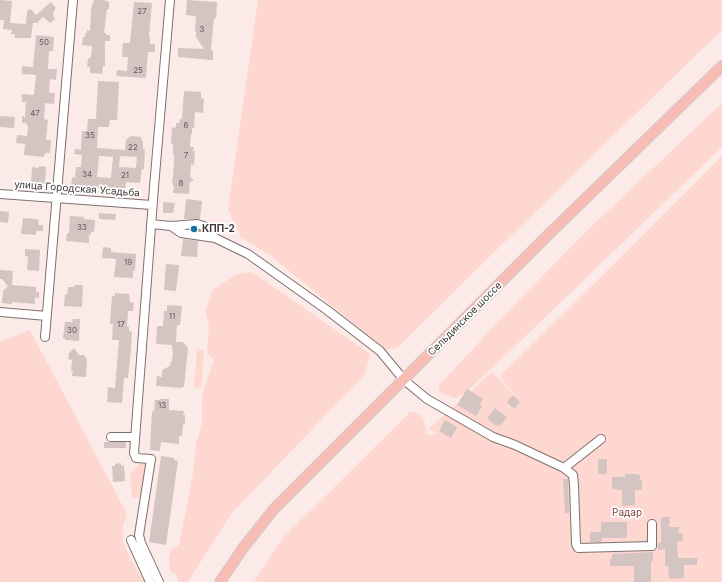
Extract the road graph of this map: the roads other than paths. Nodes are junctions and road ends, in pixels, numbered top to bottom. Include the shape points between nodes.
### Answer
1 (73, 0) edge
2 (170, 0) edge
3 (722, 66) edge
4 (0, 194) edge
5 (56, 198) junction
6 (152, 205) junction
7 (151, 224) junction
8 (0, 312) edge
9 (47, 316) junction
10 (45, 337) dead end
11 (404, 380) junction
12 (111, 437) dead end
13 (135, 437) junction
14 (601, 439) dead end
15 (564, 468) junction
16 (652, 524) dead end
17 (131, 540) dead end
18 (150, 582) edge
19 (160, 582) edge
20 (220, 582) edge

1 - 5 street
2 - 6 street
3 - 11 main road, Сельдинское шоссе via 550,233
4 - 5 street, улица Городская Усадьба
5 - 6 street, улица Городская Усадьба
5 - 9 street
6 - 7 street
7 - 11 street via 197,224 206,227 215,238 248,254 327,310 380,351
7 - 13 street
8 - 9 street
9 - 10 street
11 - 15 street via 427,399 490,435
11 - 20 main road, Сельдинское шоссе via 274,509
12 - 13 street
13 - 19 street via 134,456 151,460 139,530 140,539
14 - 15 street
15 - 16 street via 573,475 578,548 652,546
17 - 18 street

